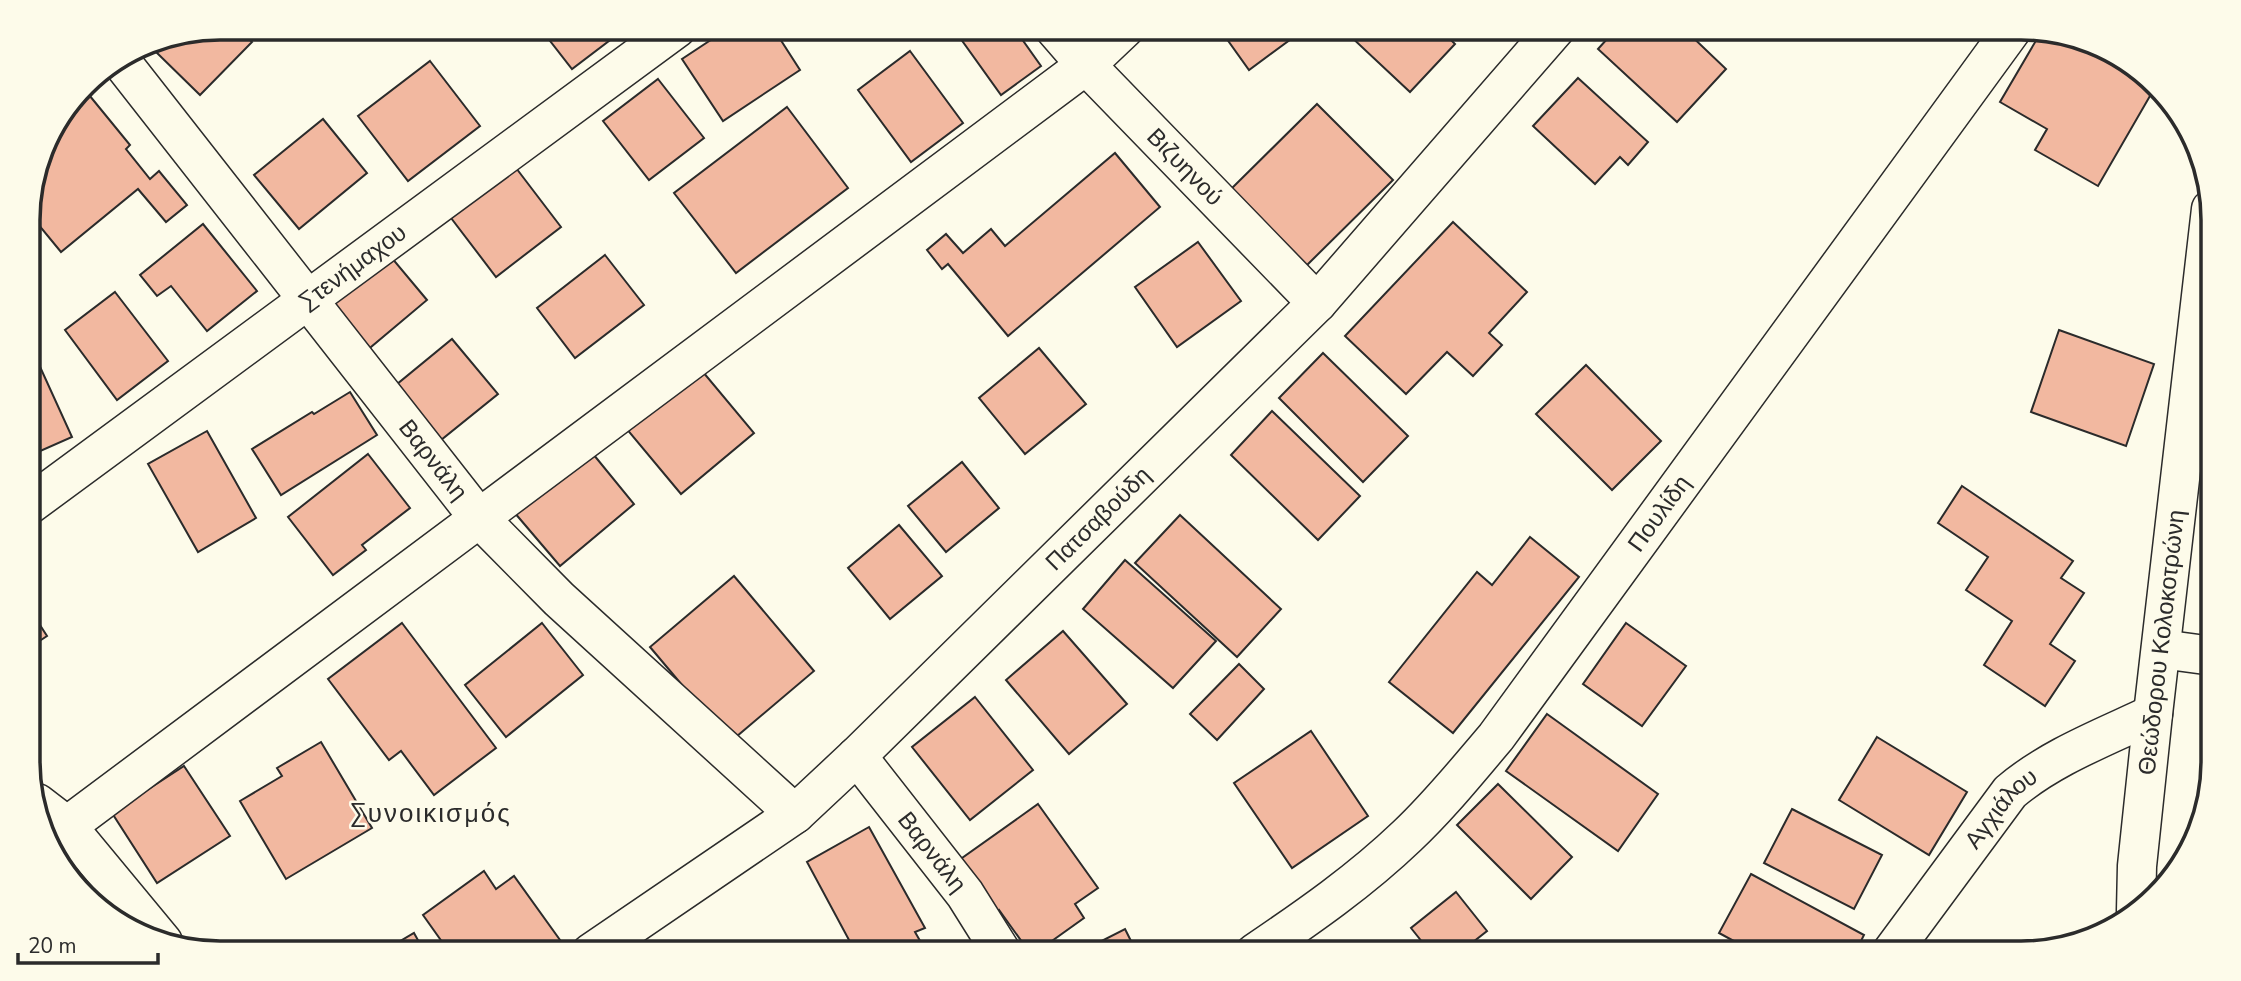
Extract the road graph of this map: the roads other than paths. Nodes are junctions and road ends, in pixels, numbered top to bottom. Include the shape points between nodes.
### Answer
1 (661, 40) edge
2 (1064, 40) edge
3 (1112, 40) edge
4 (1546, 40) edge
5 (2004, 40) edge
6 (1086, 65) junction
7 (126, 67) edge
8 (2201, 297) edge
9 (307, 300) junction
10 (1317, 303) junction
11 (40, 497) edge
12 (478, 517) junction
13 (2161, 649) junction
14 (2201, 654) edge
15 (2153, 713) junction
16 (858, 756) junction
17 (794, 814) junction
18 (59, 832) edge
19 (2136, 898) edge
20 (147, 925) edge
21 (1274, 940) edge
22 (1901, 940) edge
23 (610, 941) edge
24 (994, 941) edge

1 - 9 street, Στενήμαχου
2 - 6 street, Βιζυηνού
3 - 6 street
4 - 10 street, Πατσαβούδη
5 - 21 street, Πουλίδη via 1496,737 1400,843 1318,911
6 - 10 street, Βιζυηνού
6 - 12 street
7 - 9 street, Βαρνάλη
8 - 13 street, Θεώδορου Κολοκοτρώνη
9 - 11 street, Στενήμαχου
9 - 12 street, Βαρνάλη
10 - 16 street, Πατσαβούδη
12 - 17 street, Βαρνάλη via 559,599
12 - 18 street
13 - 14 street
13 - 15 street, Θεώδορου Κολοκοτρώνη
15 - 19 street, Θεώδορου Κολοκοτρώνη
15 - 22 street, Αγχιάλου via 2028,776 2010,792
16 - 17 street, Πατσαβούδη
16 - 24 street, Βαρνάλη via 965,894
17 - 23 street, Πατσαβούδη
18 - 20 street

